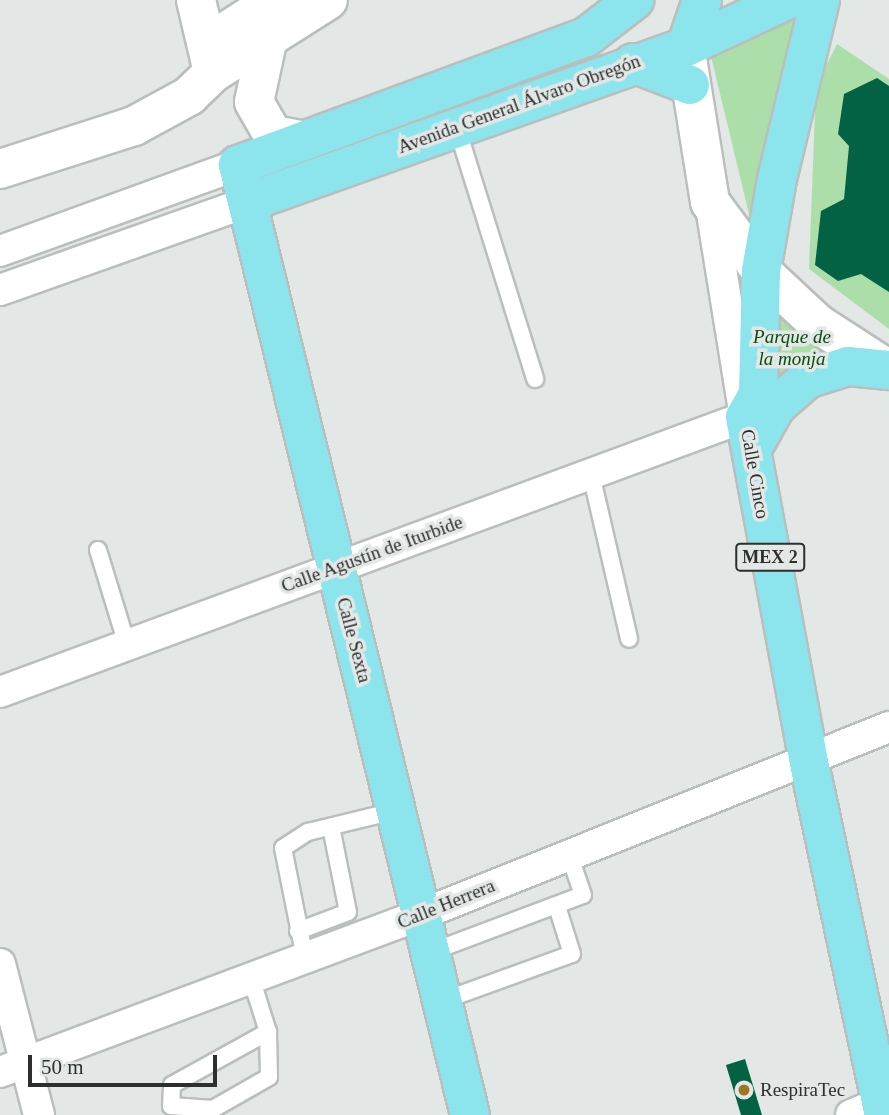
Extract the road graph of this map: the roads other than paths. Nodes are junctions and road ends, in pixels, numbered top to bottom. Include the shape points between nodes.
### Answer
1 (196, 0) edge
2 (275, 0) edge
3 (328, 0) edge
4 (634, 0) edge
5 (702, 0) edge
6 (787, 0) edge
7 (820, 0) edge
8 (267, 42) junction
9 (686, 47) junction
10 (210, 59) junction
11 (633, 63) junction
12 (690, 85) junction
13 (452, 108) junction
14 (301, 140) junction
15 (238, 165) junction
16 (0, 169) edge
17 (248, 202) junction
18 (710, 202) junction
19 (0, 251) edge
20 (761, 271) junction
21 (2, 283) edge
22 (889, 370) edge
23 (535, 379) dead end
24 (757, 425) junction
25 (591, 474) junction
26 (98, 550) dead end
27 (335, 568) junction
28 (629, 639) dead end
29 (127, 645) junction
30 (0, 692) edge
31 (889, 727) edge
32 (808, 758) junction
33 (398, 810) junction
34 (331, 827) junction
35 (569, 854) junction
36 (556, 906) junction
37 (420, 915) junction
38 (301, 944) junction
39 (428, 953) junction
40 (0, 964) edge
41 (250, 978) junction
42 (442, 1001) junction
43 (268, 1032) junction
44 (13, 1067) edge
45 (876, 1108) edge
46 (39, 1115) edge
47 (470, 1115) edge

1 - 10 main road
2 - 10 main road
3 - 8 main road
4 - 13 main road, Avenida General Álvaro Obregón via 586,37
5 - 9 main road
6 - 9 main road, Avenida General Álvaro Obregón
7 - 20 main road, Calle Cinco
8 - 10 main road
8 - 14 main road via 254,102 274,135
9 - 11 main road, Avenida General Álvaro Obregón
9 - 12 main road
10 - 16 main road via 189,96 134,126
11 - 12 main road
11 - 13 main road, Avenida General Álvaro Obregón
12 - 18 main road
13 - 14 main road, Avenida General Álvaro Obregón
13 - 17 main road, Avenida General Álvaro Obregón
13 - 23 lane
14 - 15 main road, Avenida General Álvaro Obregón
15 - 17 main road, Calle Sexta
15 - 19 street
17 - 21 street
17 - 27 main road, Calle Sexta
18 - 20 main road
18 - 24 street
20 - 22 main road via 818,324
20 - 24 main road, Calle Cinco
22 - 24 main road via 827,371
24 - 25 street, Calle Agustín de Iturbide
24 - 32 main road, Calle Cinco / MEX 2
25 - 27 street, Calle Agustín de Iturbide
25 - 28 lane
26 - 29 lane
27 - 29 street, Calle Agustín de Iturbide
27 - 33 main road, Calle Sexta
29 - 30 street, Calle Agustín de Iturbide
31 - 32 street, Calle Herrera
32 - 35 street, Calle Herrera
32 - 45 main road, Calle Cinco / MEX 2
33 - 34 lane
33 - 37 main road, Calle Sexta
34 - 38 lane via 348,912
34 - 38 lane via 291,839 283,848
35 - 36 lane via 583,895
35 - 37 street, Calle Herrera
36 - 39 lane
36 - 42 lane via 572,954
37 - 38 street, Calle Herrera
37 - 39 main road, Calle Sexta
38 - 41 street, Calle Herrera
39 - 42 main road, Calle Sexta
40 - 44 street
41 - 43 lane
41 - 44 street, Calle Herrera
42 - 47 main road, Calle Sexta
43 - 43 lane via 273,1065 260,1087 213,1109 171,1106 172,1084
44 - 46 street

